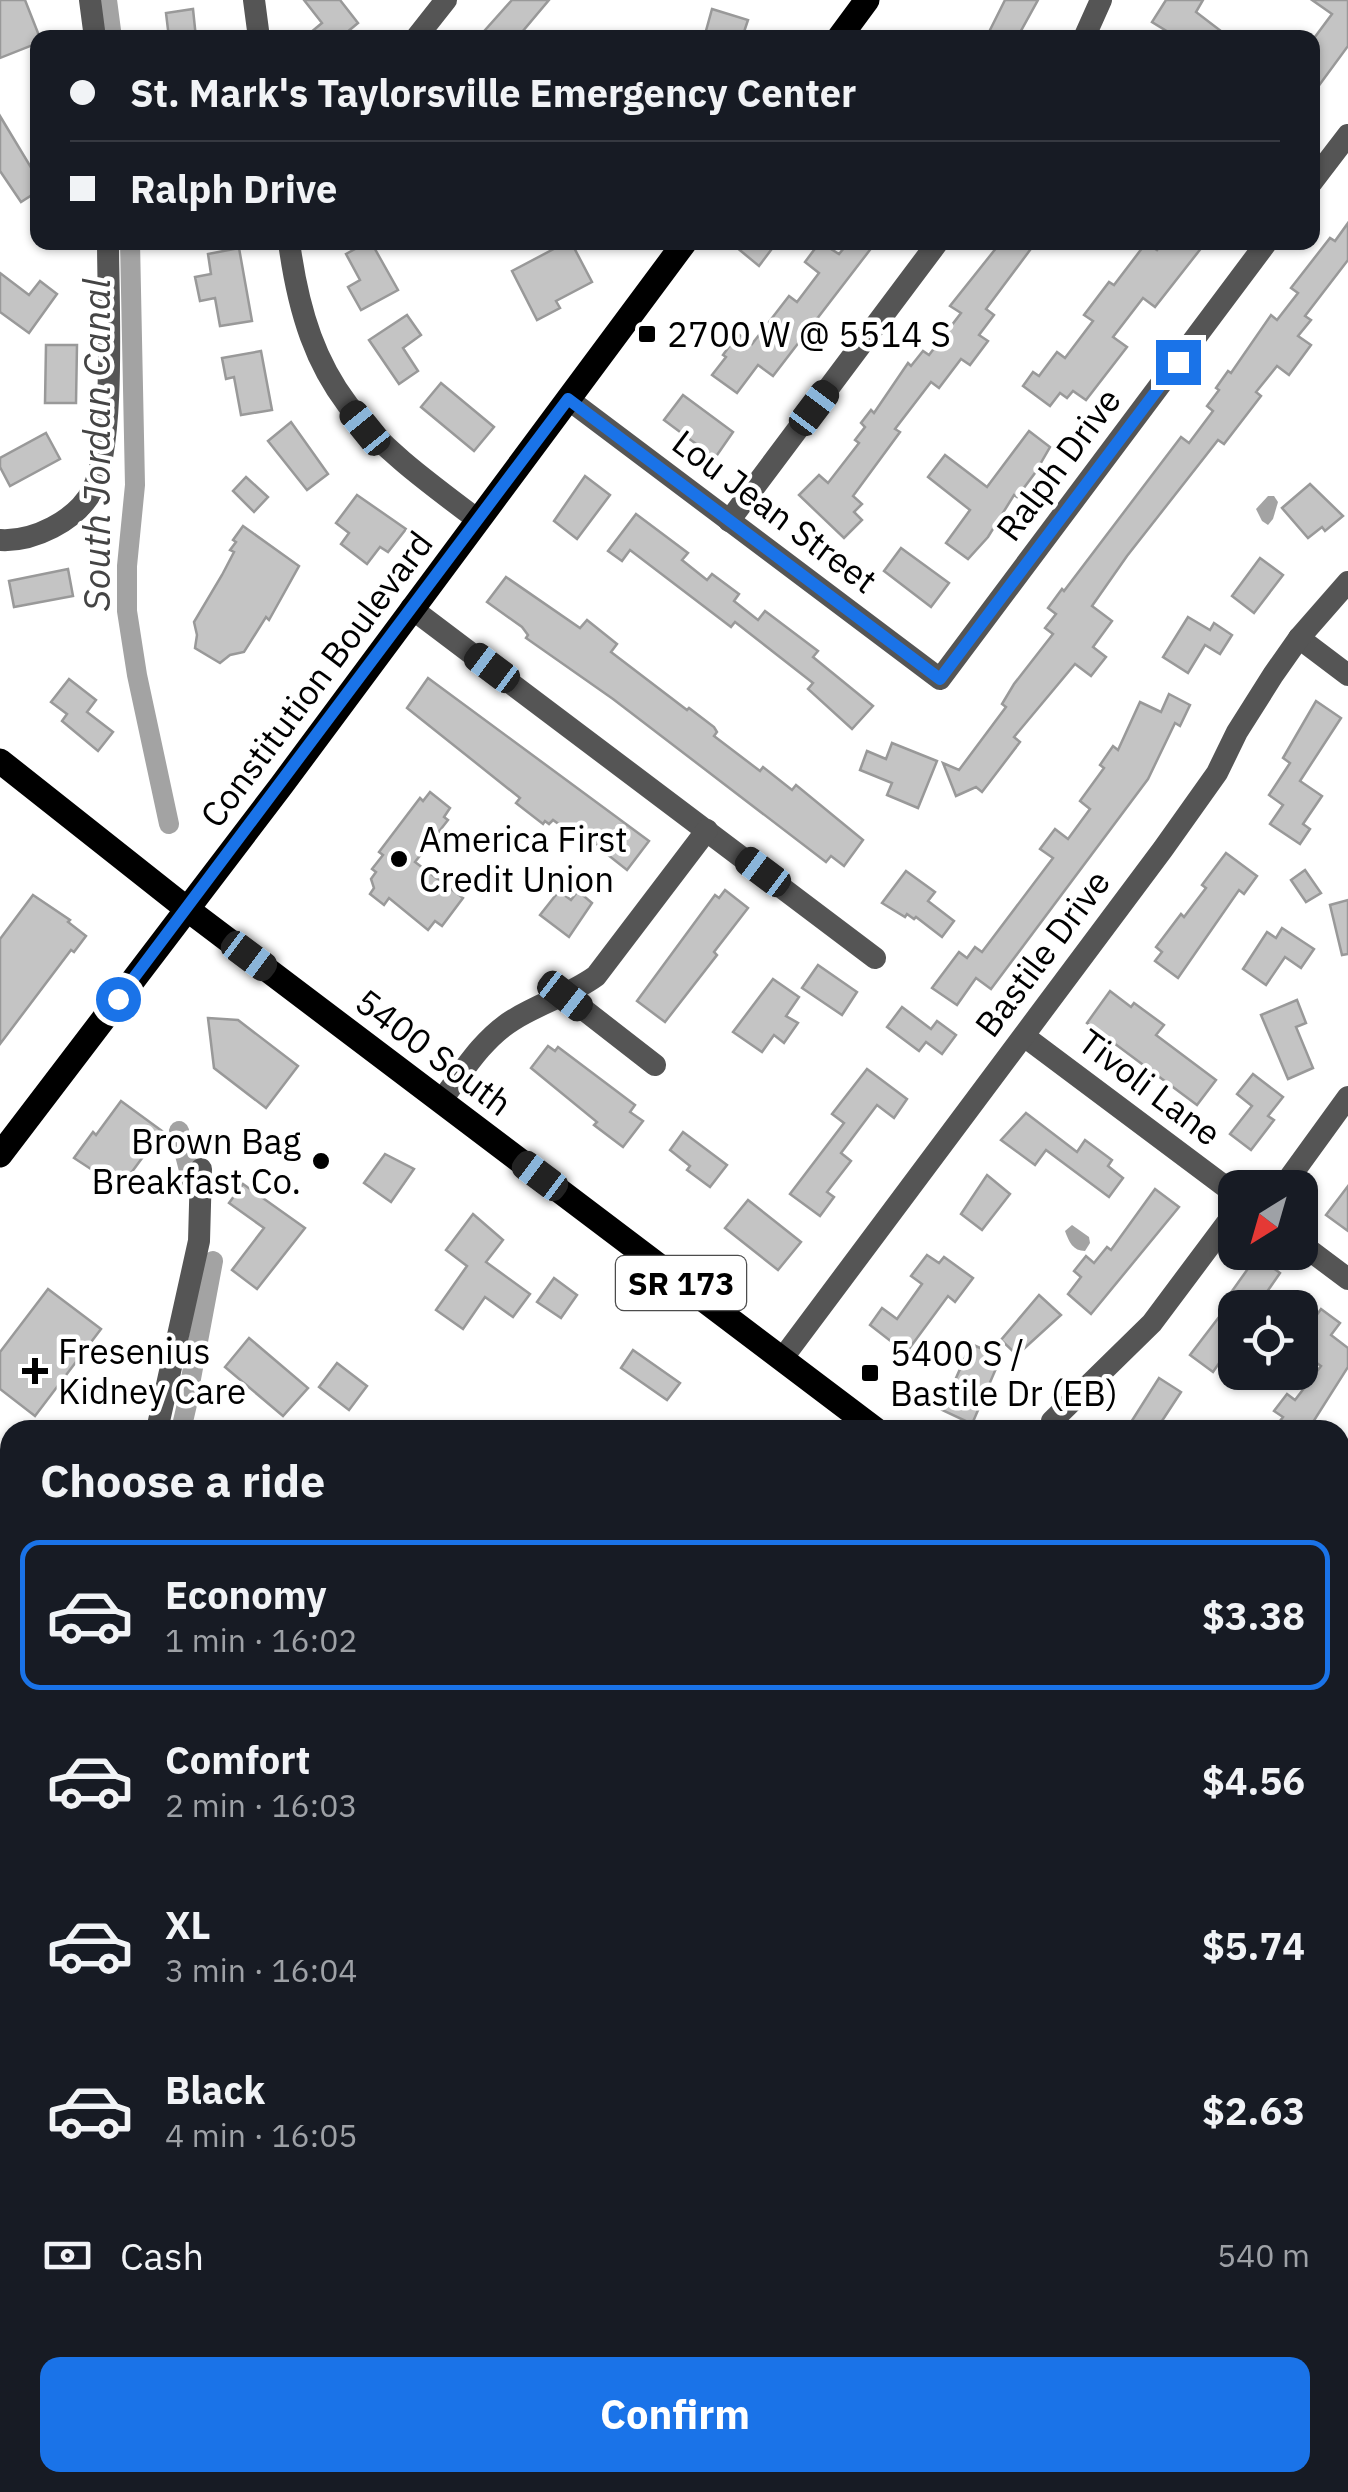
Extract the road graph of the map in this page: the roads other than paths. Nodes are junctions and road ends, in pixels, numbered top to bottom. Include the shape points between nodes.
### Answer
1 (90, 0) edge
2 (254, 0) edge
3 (446, 0) edge
4 (868, 0) edge
5 (1101, 0) edge
6 (94, 30) edge
7 (258, 30) edge
8 (422, 30) edge
9 (845, 30) edge
10 (1088, 30) edge
11 (1348, 134) edge
12 (1320, 171) edge
13 (108, 250) edge
14 (290, 250) edge
15 (679, 250) edge
16 (932, 250) edge
17 (1262, 250) edge
18 (568, 399) junction
19 (478, 520) junction
20 (729, 521) junction
21 (0, 540) edge
22 (1348, 582) edge
23 (411, 608) junction
24 (1299, 638) junction
25 (1348, 675) edge
26 (940, 679) joint
27 (0, 761) edge
28 (707, 830) junction
29 (188, 909) junction
30 (875, 958) dead end
31 (565, 996) junction
32 (1024, 1036) junction
33 (655, 1066) dead end
34 (1348, 1098) edge
35 (441, 1102) junction
36 (0, 1155) edge
37 (201, 1169) dead end
38 (1295, 1170) edge
39 (1218, 1181) edge
40 (1218, 1235) edge
41 (1318, 1256) edge
42 (1348, 1279) edge
43 (782, 1359) junction
44 (159, 1420) edge
45 (863, 1420) edge
46 (1053, 1420) edge

1 - 6 street
2 - 7 street
3 - 8 street
4 - 9 main road
5 - 10 street
11 - 12 street
13 - 21 street via 106,426 92,491 58,524
14 - 19 street via 304,323 347,406 385,449
15 - 18 main road, Constitution Boulevard
16 - 20 street
17 - 26 street, Ralph Drive
18 - 19 main road, Constitution Boulevard
18 - 20 street, Lou Jean Street
19 - 23 main road, Constitution Boulevard
20 - 26 street, Lou Jean Street
22 - 24 street, Bastile Drive
23 - 28 street
23 - 29 main road, Constitution Boulevard
24 - 25 street
24 - 32 street, Bastile Drive via 1205,792
27 - 29 main road, 5400 South / SR 173
28 - 30 street
28 - 31 street via 607,965
29 - 35 main road, 5400 South / SR 173
29 - 36 main road, Constitution Boulevard
31 - 33 street
31 - 35 street via 491,1036
32 - 39 street, Tivoli Lane
32 - 43 street, Bastile Drive
34 - 38 street
35 - 43 main road, 5400 South / SR 173
37 - 44 street via 199,1241
40 - 46 street via 1152,1323
41 - 42 street
43 - 45 main road, 5400 South / SR 173

